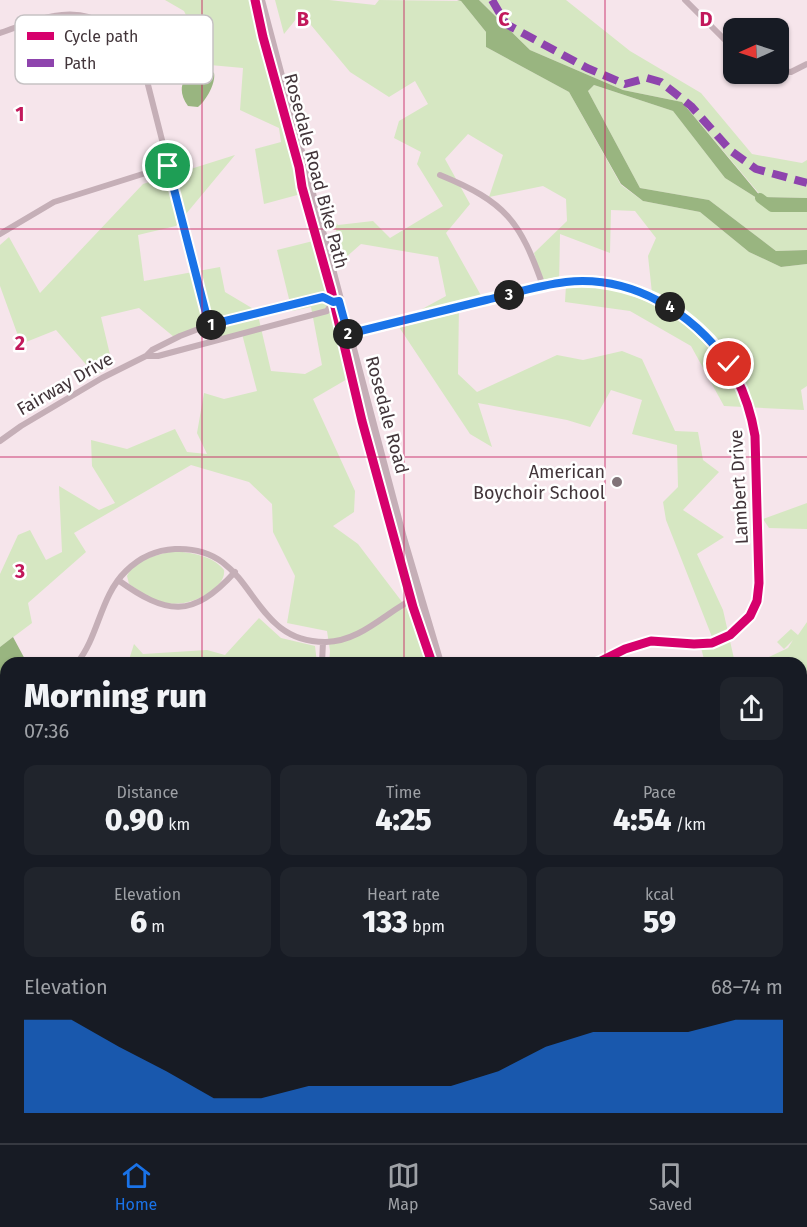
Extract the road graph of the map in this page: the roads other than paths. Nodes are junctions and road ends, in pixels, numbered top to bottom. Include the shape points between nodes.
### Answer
1 (261, 0) edge
2 (689, 1) edge
3 (64, 15) edge
4 (79, 15) edge
5 (15, 28) edge
6 (0, 33) edge
7 (723, 37) edge
8 (807, 64) edge
9 (789, 72) edge
10 (148, 84) edge
11 (168, 166) junction
12 (440, 174) dead end
13 (0, 234) edge
14 (543, 286) junction
15 (336, 301) junction
16 (209, 325) junction
17 (348, 334) junction
18 (213, 341) junction
19 (146, 356) junction
20 (0, 441) edge
21 (235, 572) junction
22 (117, 580) junction
23 (419, 596) junction
24 (323, 642) junction
25 (81, 657) edge
26 (322, 657) edge
27 (438, 657) edge
28 (609, 657) edge

1 - 15 street, Rosedale Road
2 - 7 street
3 - 4 street
5 - 6 street
8 - 9 street
10 - 11 street
11 - 13 street via 54,202
11 - 16 street
12 - 14 street via 484,195 510,219 528,246
14 - 17 street, Lambert Drive
14 - 28 street, Lambert Drive via 567,282 621,286 679,313 695,325 732,368 748,403 755,436 759,591 754,609 730,635 704,644 651,641
15 - 16 street, Fairway Drive via 323,297
15 - 17 street, Rosedale Road
15 - 18 street, Fairway Drive via 327,310
16 - 18 street
16 - 19 street, Fairway Drive
17 - 23 street, Rosedale Road
18 - 19 street, Fairway Drive
19 - 20 street, Fairway Drive via 102,378
21 - 22 street via 211,555 177,549 141,559
21 - 22 street via 205,599 178,606 149,601
21 - 24 street via 264,613 280,628 300,638
22 - 25 street
23 - 24 street via 358,634
23 - 27 street, Rosedale Road
24 - 26 street

